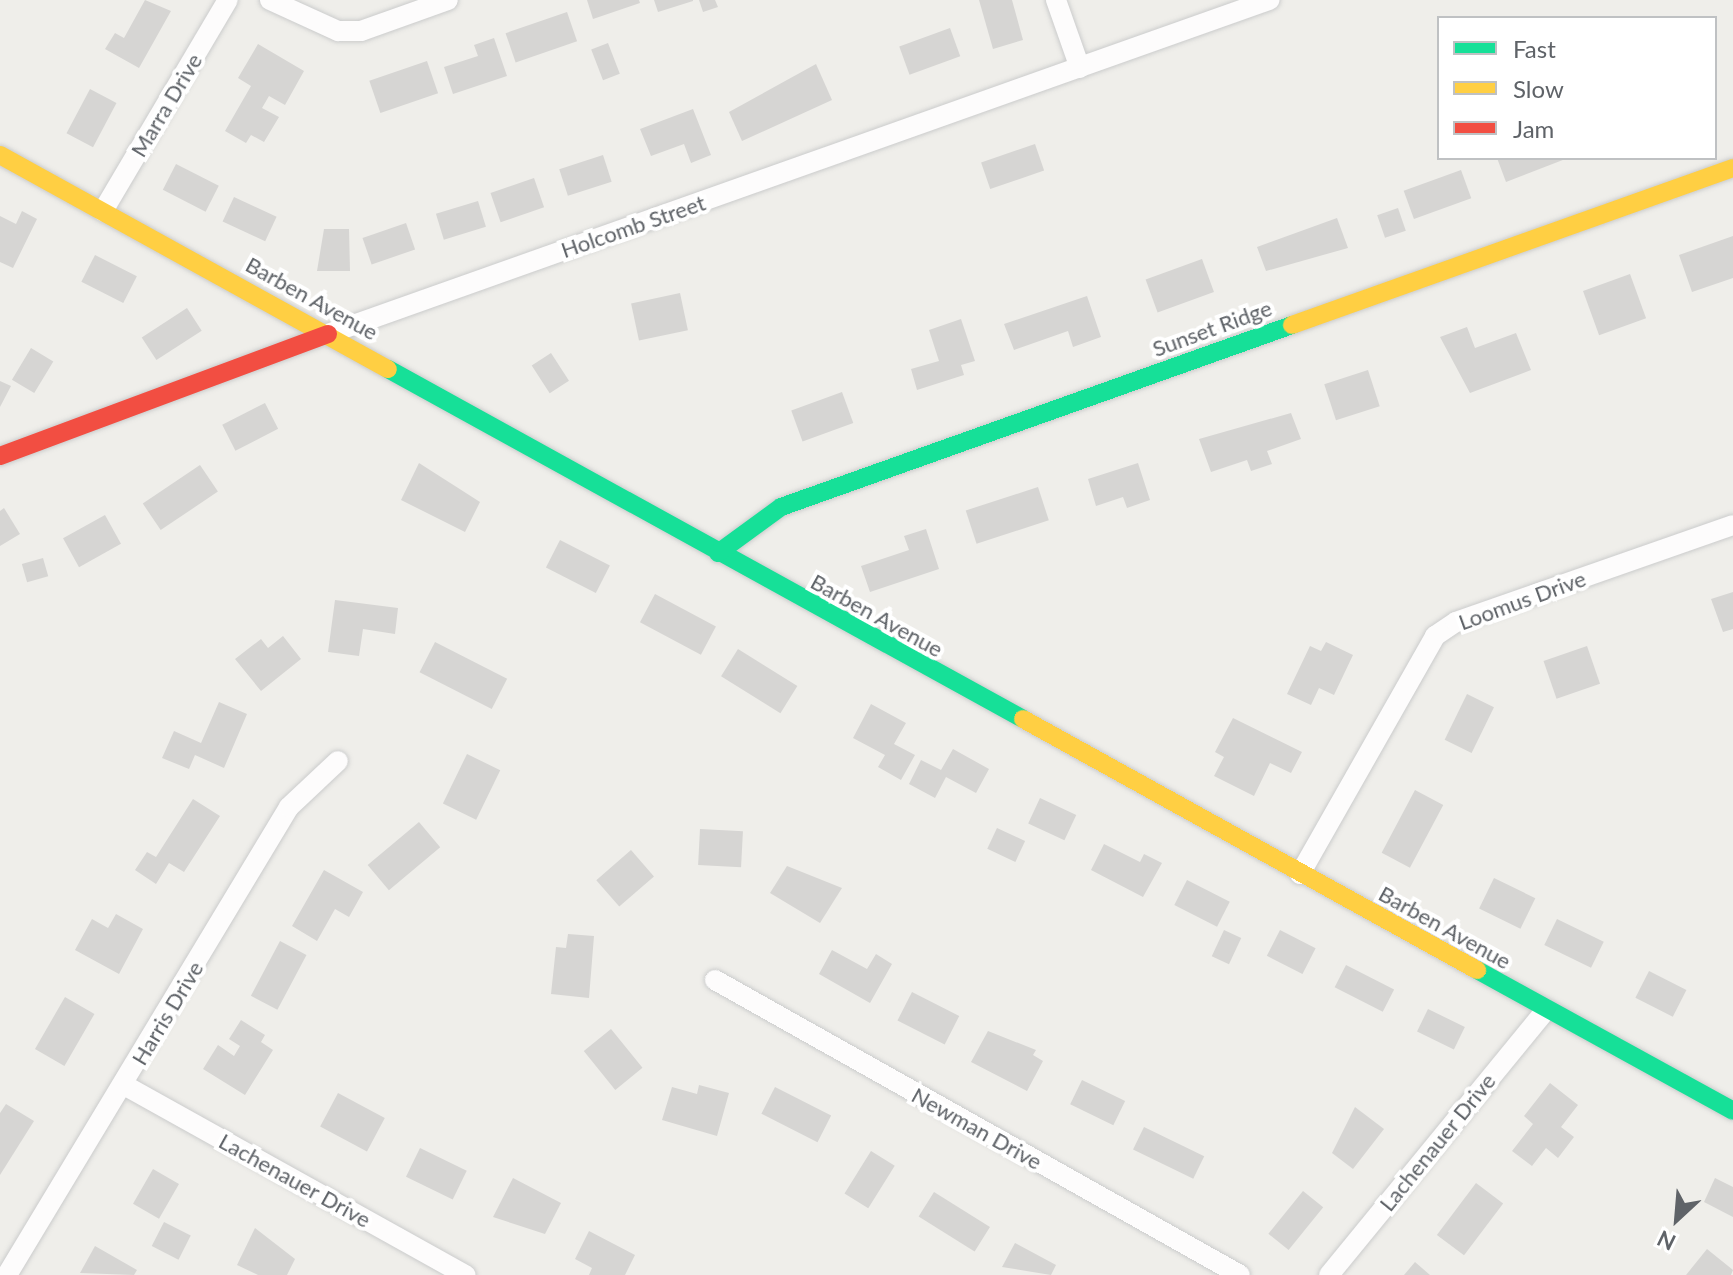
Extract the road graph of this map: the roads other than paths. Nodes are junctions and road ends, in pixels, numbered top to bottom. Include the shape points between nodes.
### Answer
1 (228, 0) edge
2 (270, 0) edge
3 (448, 0) edge
4 (1056, 0) edge
5 (1269, 0) edge
6 (1080, 68) junction
7 (0, 155) edge
8 (1733, 168) edge
9 (103, 211) junction
10 (328, 334) junction
11 (0, 456) edge
12 (1733, 525) edge
13 (718, 553) junction
14 (338, 761) dead end
15 (1300, 874) junction
16 (715, 980) dead end
17 (1546, 1010) junction
18 (124, 1085) junction
19 (1733, 1111) edge
20 (7, 1275) edge
21 (466, 1275) edge
22 (1240, 1275) edge
23 (1329, 1275) edge

1 - 9 street, Marra Drive
2 - 3 street via 338,31 361,31
4 - 6 street
5 - 6 street, Holcomb Street
6 - 10 street, Holcomb Street
7 - 9 street, Barben Avenue
8 - 13 street, Sunset Ridge via 781,507
9 - 10 street, Barben Avenue
10 - 11 street, Holcomb Street
10 - 13 street, Barben Avenue
12 - 15 street, Loomus Drive via 1456,622 1435,636
13 - 15 street, Barben Avenue
14 - 18 street, Harris Drive via 289,807
15 - 17 street, Barben Avenue
16 - 22 street, Newman Drive
17 - 19 street, Barben Avenue
17 - 23 street, Lachenauer Drive
18 - 20 street, Harris Drive
18 - 21 street, Lachenauer Drive

